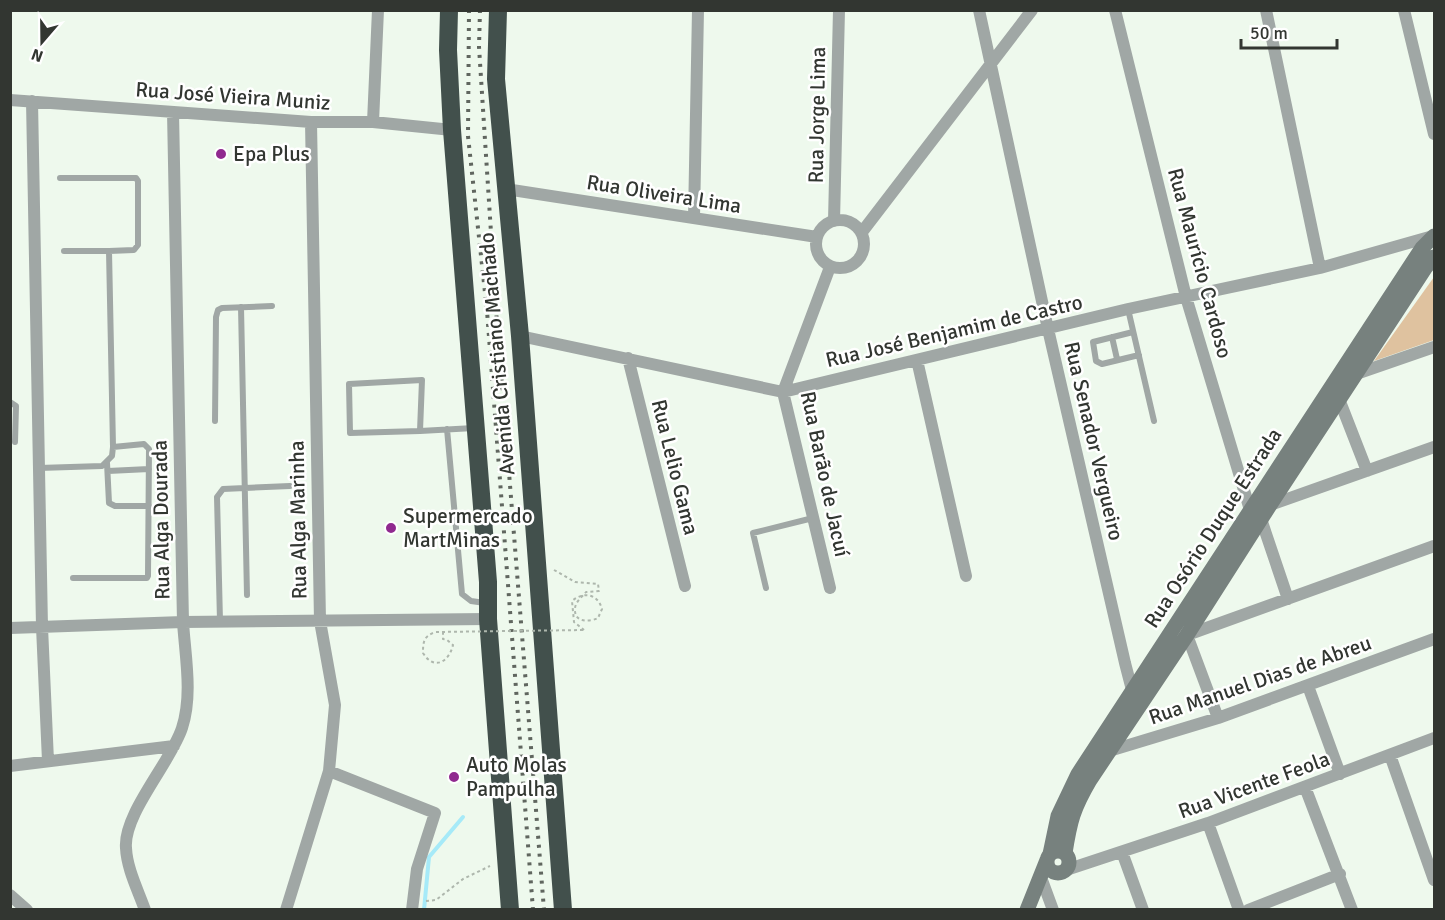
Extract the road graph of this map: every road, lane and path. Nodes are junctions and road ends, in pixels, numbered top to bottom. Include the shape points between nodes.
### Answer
1 (378, 10) edge
2 (449, 10) edge
3 (498, 10) edge
4 (698, 10) edge
5 (839, 10) edge
6 (979, 10) edge
7 (1032, 10) edge
8 (1115, 10) edge
9 (1266, 10) edge
10 (1404, 10) edge
11 (991, 62) junction
12 (10, 100) edge
13 (32, 101) junction
14 (173, 112) junction
15 (310, 122) junction
16 (373, 123) junction
17 (452, 130) junction
18 (1434, 134) edge
19 (60, 178) dead end
20 (506, 189) junction
21 (694, 218) junction
22 (834, 220) junction
23 (862, 232) junction
24 (1434, 236) edge
25 (817, 237) junction
26 (1395, 247) junction
27 (64, 251) dead end
28 (109, 251) junction
29 (1425, 261) edge
30 (830, 267) junction
31 (1320, 268) junction
32 (1186, 297) junction
33 (273, 306) dead end
34 (241, 307) junction
35 (1128, 309) junction
36 (1048, 329) junction
37 (1133, 332) junction
38 (520, 336) junction
39 (1112, 337) junction
40 (1434, 347) edge
41 (1139, 355) junction
42 (628, 358) junction
43 (1117, 359) junction
44 (917, 360) junction
45 (1350, 370) junction
46 (783, 392) junction
47 (1333, 395) junction
48 (10, 402) edge
49 (215, 421) dead end
50 (1154, 421) dead end
51 (475, 428) junction
52 (447, 429) junction
53 (420, 431) junction
54 (15, 442) dead end
55 (113, 447) junction
56 (1434, 447) edge
57 (108, 463) junction
58 (39, 468) junction
59 (149, 469) junction
60 (108, 471) junction
61 (1367, 471) junction
62 (290, 486) dead end
63 (245, 489) junction
64 (149, 506) junction
65 (1261, 513) junction
66 (813, 518) junction
67 (1434, 546) edge
68 (536, 558) junction
69 (966, 576) dead end
70 (73, 578) dead end
71 (686, 586) dead end
72 (766, 588) dead end
73 (830, 588) dead end
74 (247, 595) dead end
75 (584, 595) junction
76 (1288, 599) junction
77 (488, 612) junction
78 (320, 621) junction
79 (183, 622) junction
80 (220, 622) junction
81 (42, 627) junction
82 (1174, 627) junction
83 (10, 628) edge
84 (1187, 635) junction
85 (443, 639) dead end
86 (1434, 639) edge
87 (1308, 686) junction
88 (1138, 694) junction
89 (1218, 718) junction
90 (1434, 738) edge
91 (174, 746) junction
92 (1103, 747) junction
93 (1390, 755) junction
94 (48, 760) junction
95 (10, 766) edge
96 (329, 771) junction
97 (1340, 774) junction
98 (1305, 787) junction
99 (1208, 823) junction
100 (1434, 838) edge
101 (1422, 843) junction
102 (1122, 852) junction
103 (507, 858) junction
104 (1059, 861) junction
105 (1340, 874) junction
106 (1434, 880) edge
107 (1039, 881) junction
108 (10, 895) edge
109 (416, 906) edge
110 (27, 909) edge
111 (146, 909) edge
112 (286, 909) edge
113 (510, 909) edge
114 (563, 909) edge
115 (1027, 909) edge
116 (1053, 909) edge
117 (1143, 909) edge
118 (1239, 909) edge
119 (1248, 909) edge
120 (1352, 909) edge

1 - 16 street
2 - 17 highway, Avenida Cristiano Machado
3 - 20 highway, Avenida Cristiano Machado via 496,79
4 - 21 street
5 - 22 street, Rua Jorge Lima
6 - 11 street, Rua Senador Vergueiro
7 - 11 street
8 - 32 street, Rua Maurício Cardoso
9 - 31 street
10 - 18 street
11 - 23 street
11 - 36 street, Rua Senador Vergueiro
12 - 13 street, Rua José Vieira Muniz
13 - 14 street, Rua José Vieira Muniz
13 - 58 street
14 - 15 street, Rua José Vieira Muniz
14 - 79 street, Rua Alga Dourada
15 - 16 street, Rua José Vieira Muniz
15 - 78 street, Rua Alga Marinha
16 - 17 street, Rua José Vieira Muniz
17 - 51 highway, Avenida Cristiano Machado
19 - 28 lane via 132,176 138,181 138,245 134,250
20 - 21 street, Rua Oliveira Lima
20 - 38 highway, Avenida Cristiano Machado
21 - 25 street, Rua Oliveira Lima
22 - 23 street via 850,222
22 - 25 street
23 - 30 street via 865,247 859,261 846,268
24 - 26 street, Rua José Benjamim de Castro
24 - 29 street, Rua Osório Duque Estrada via 1422,248
25 - 30 street via 816,251
26 - 29 street
26 - 31 street, Rua José Benjamim de Castro
27 - 28 lane
28 - 55 lane
29 - 45 street, Rua Osório Duque Estrada
30 - 46 street, Rua Barão de Jacuí
31 - 32 street, Rua José Benjamim de Castro
32 - 35 street, Rua José Benjamim de Castro
32 - 65 street, Rua Maurício Cardoso
33 - 34 lane
34 - 49 lane via 222,308 216,317
34 - 63 lane
35 - 36 street, Rua José Benjamim de Castro
35 - 37 lane
36 - 44 street, Rua José Benjamim de Castro
36 - 88 street, Rua Senador Vergueiro
37 - 39 lane
37 - 41 lane
38 - 42 street, Rua José Benjamim de Castro
38 - 68 highway, Avenida Cristiano Machado
39 - 43 lane
39 - 43 lane via 1093,342 1096,361 1102,364
40 - 45 street
41 - 43 lane
41 - 50 lane
42 - 46 street, Rua José Benjamim de Castro
42 - 71 street, Rua Lelio Gama
44 - 46 street, Rua José Benjamim de Castro
44 - 69 street
45 - 47 street, Rua Osório Duque Estrada
46 - 66 street, Rua Barão de Jacuí
47 - 61 street
47 - 65 street, Rua Osório Duque Estrada
48 - 54 lane via 16,406
51 - 52 lane
51 - 77 highway, Avenida Cristiano Machado
52 - 53 lane
52 - 77 lane via 462,594
53 - 53 lane via 350,434 348,384 422,380
55 - 57 lane
55 - 59 lane via 148,446
56 - 61 street
57 - 58 lane
57 - 60 lane
58 - 81 street
59 - 60 lane
59 - 64 lane
60 - 64 lane via 109,503
61 - 65 street
62 - 63 lane
63 - 74 lane
63 - 80 lane via 223,489 217,496
64 - 70 lane via 147,578
65 - 76 street, Rua Maurício Cardoso
65 - 82 street, Rua Osório Duque Estrada
65 - 84 street, Rua Osório Duque Estrada
66 - 72 lane via 753,533
66 - 73 street, Rua Barão de Jacuí
67 - 76 street
68 - 75 path via 576,582 598,584 598,591
68 - 114 highway, Avenida Cristiano Machado
75 - 75 path via 575,609 578,617 590,622 598,618 602,609 597,597
75 - 85 path, bridge via 572,601 573,622 584,630 436,632 423,643 426,658 438,663 451,655 453,645
76 - 84 street
77 - 78 street
77 - 103 highway, Avenida Cristiano Machado
78 - 80 street
78 - 96 street, Rua Alga Marinha via 336,705
79 - 80 street
79 - 81 street
79 - 91 street, Rua Alga Dourada via 187,698 183,727
81 - 83 street
81 - 94 street
82 - 84 street
82 - 88 street, Rua Osório Duque Estrada
84 - 88 street, Rua Osório Duque Estrada
84 - 89 street
86 - 87 street, Rua Manuel Dias de Abreu
87 - 89 street, Rua Manuel Dias de Abreu
87 - 97 street
88 - 92 street, Rua Osório Duque Estrada
89 - 92 street, Rua Manuel Dias de Abreu
90 - 93 street, Rua Vicente Feola
91 - 94 street
91 - 111 street, Rua Alga Dourada via 128,827 126,848
92 - 104 street, Rua Osório Duque Estrada via 1078,774 1058,816
93 - 97 street, Rua Vicente Feola
93 - 101 street
94 - 95 street
96 - 109 street via 435,813 417,869
96 - 112 street, Rua Alga Marinha
97 - 98 street, Rua Vicente Feola
98 - 99 street, Rua Vicente Feola
98 - 105 street
99 - 102 street, Rua Vicente Feola
99 - 118 street
100 - 101 street
101 - 106 street
102 - 104 street, Rua Vicente Feola via 1086,864
102 - 117 street
103 - 109 path via 463,879 436,900
103 - 113 highway, Avenida Cristiano Machado
104 - 107 street, Rua Osório Duque Estrada
105 - 119 street
105 - 120 street
107 - 115 street, Rua Osório Duque Estrada
107 - 116 street
108 - 110 street

